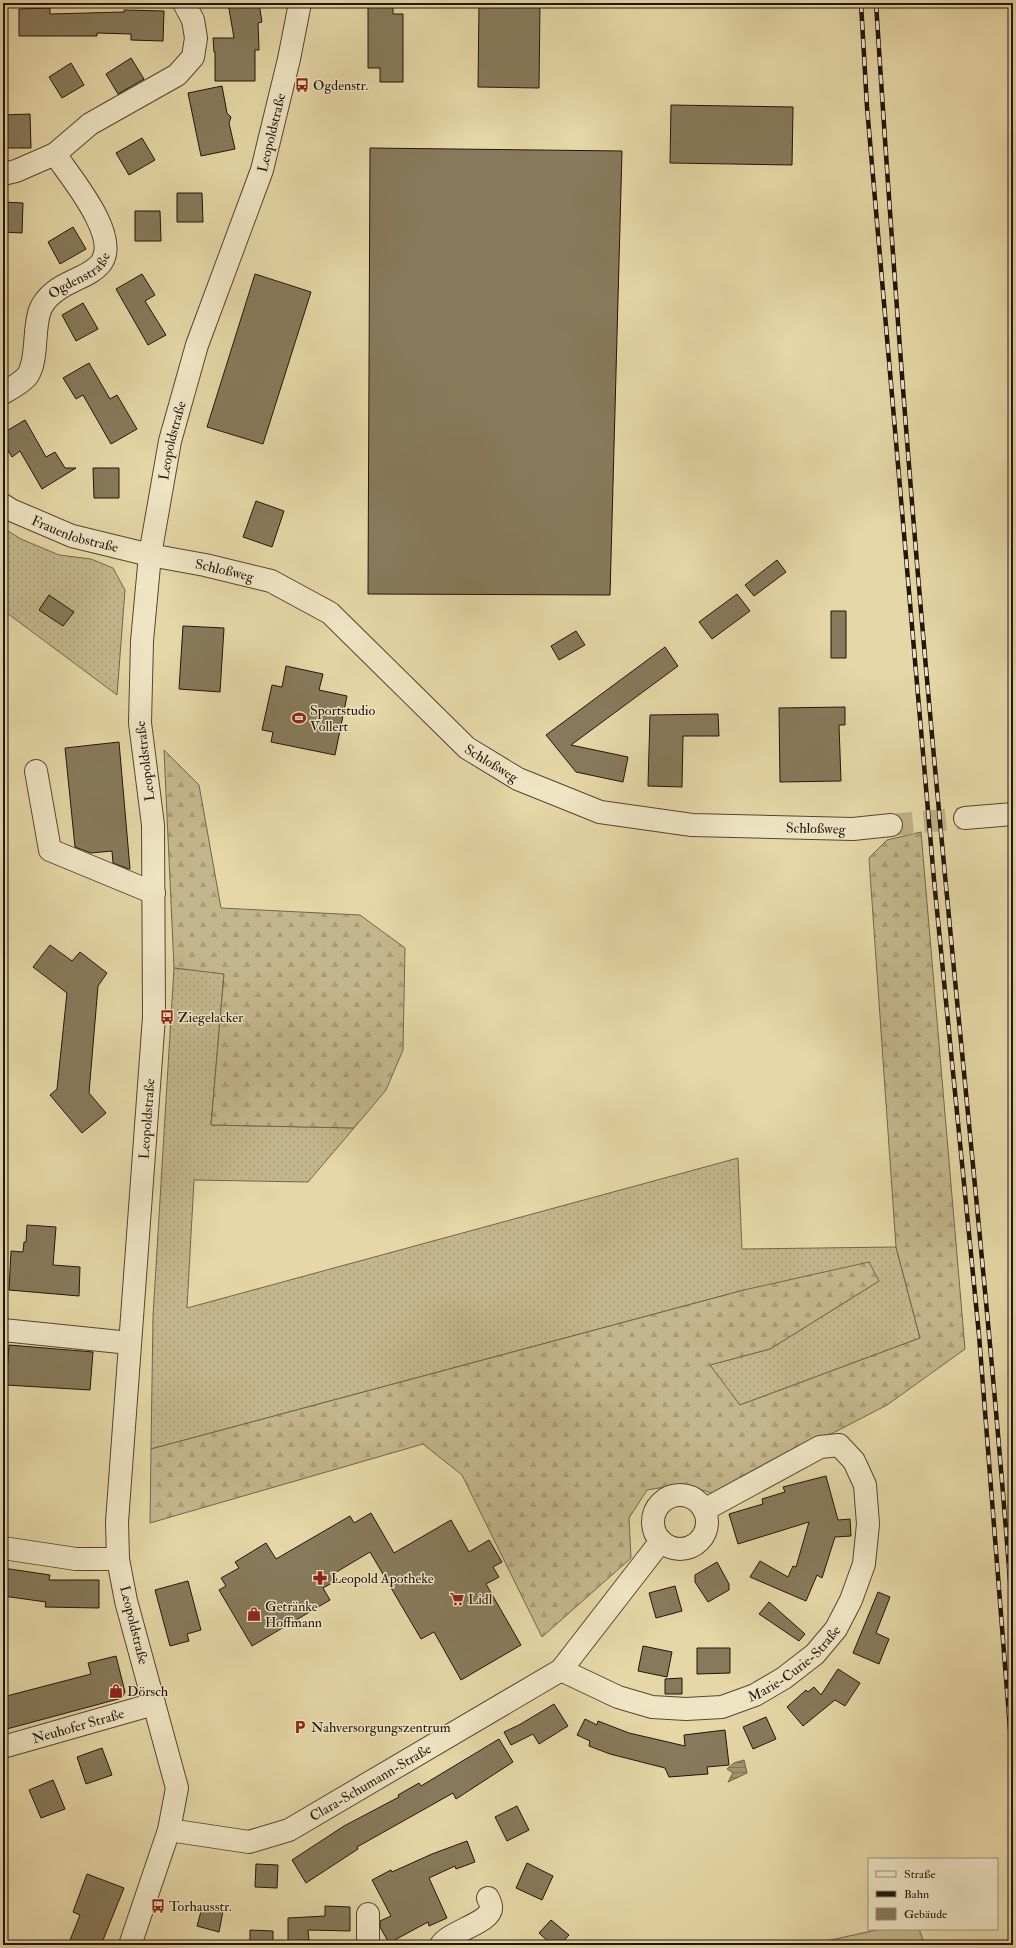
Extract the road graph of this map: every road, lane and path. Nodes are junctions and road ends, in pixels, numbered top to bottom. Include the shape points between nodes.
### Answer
1 (184, 3) edge
2 (300, 3) edge
3 (55, 154) junction
4 (3, 174) edge
5 (3, 393) edge
6 (3, 504) edge
7 (150, 555) junction
8 (36, 771) dead end
9 (1013, 814) edge
10 (965, 818) tunnel mouth
11 (891, 825) tunnel mouth
12 (154, 894) junction
13 (3, 1330) edge
14 (130, 1343) junction
15 (704, 1510) junction
16 (661, 1541) junction
17 (3, 1548) edge
18 (118, 1559) junction
19 (561, 1670) junction
20 (154, 1704) junction
21 (3, 1747) edge
22 (169, 1830) junction
23 (488, 1898) dead end
24 (368, 1914) dead end
25 (130, 1945) edge
26 (368, 1945) edge
27 (441, 1945) edge

1 - 3 street via 193,20 196,38 193,57 177,75 90,124
2 - 7 street, Leopoldstraße via 262,170 197,345 170,441
3 - 4 street
3 - 5 street, Ogdenstraße via 101,224 107,249 102,262 93,271 62,286 48,297 41,309 33,360 27,376
6 - 7 street, Frauenlobstraße via 11,510 72,536
7 - 11 street, Schloßweg via 271,581 330,613 467,748 518,779 600,812 692,824 853,829
7 - 12 street, Leopoldstraße via 142,641 140,723 153,825
8 - 12 street via 50,850
9 - 10 street
12 - 14 street, Leopoldstraße via 154,1017
13 - 14 street
14 - 18 street, Leopoldstraße via 117,1522
15 - 16 street via 707,1518 705,1531 696,1543 684,1549 669,1547
15 - 16 street via 697,1501 686,1495 670,1496 664,1500 658,1505 652,1519 654,1533
15 - 19 street, Marie-Curie-Straße via 820,1446 839,1445 854,1461 864,1485 868,1524 864,1564 851,1600 836,1629 815,1654 778,1682 755,1695 722,1707 652,1707 618,1697
16 - 19 street, Clara-Schumann-Straße
17 - 18 street via 76,1558
18 - 20 street, Leopoldstraße via 126,1601
19 - 22 street, Clara-Schumann-Straße via 289,1830 249,1842
20 - 21 street, Neuhofer Straße
20 - 22 street, Leopoldstraße via 177,1788
22 - 25 street, Leopoldstraße
23 - 27 street via 491,1912 483,1920 455,1933
24 - 26 street

